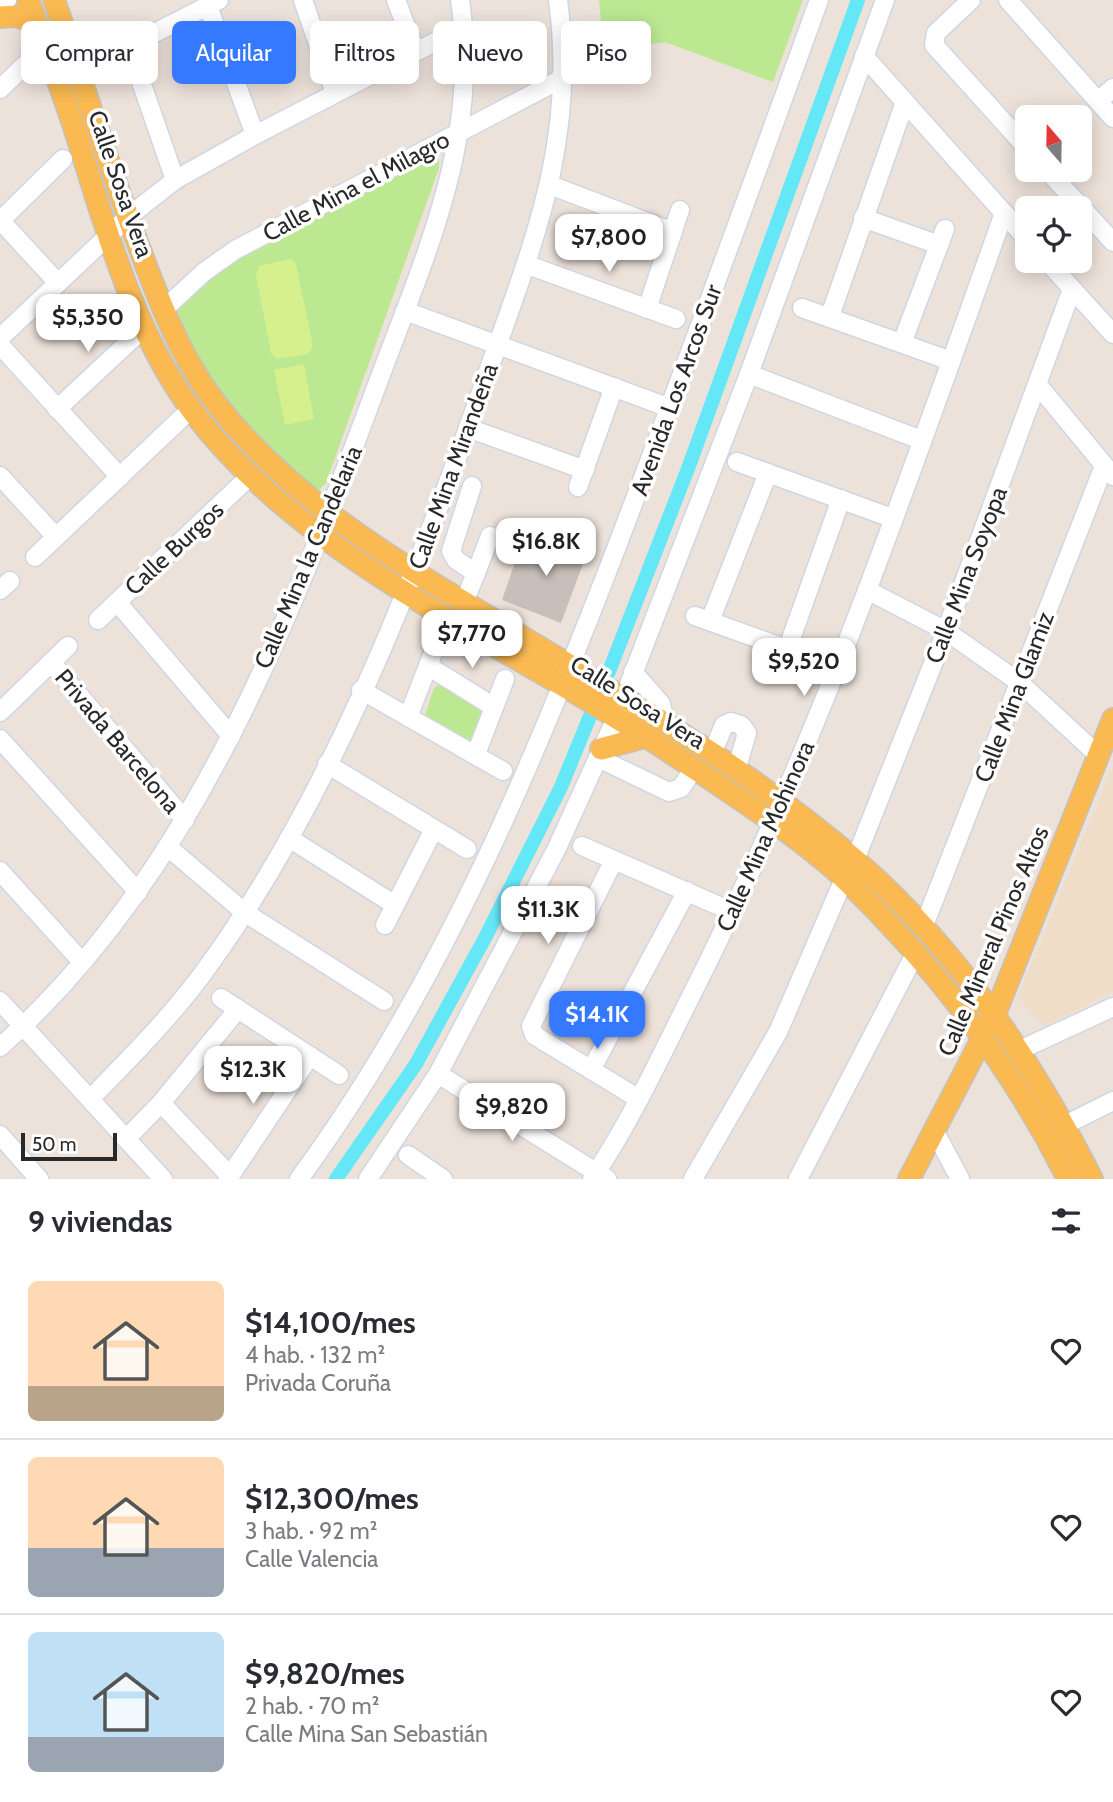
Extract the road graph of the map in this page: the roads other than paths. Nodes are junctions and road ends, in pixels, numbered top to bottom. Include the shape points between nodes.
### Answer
1 (7, 0) edge
2 (28, 0) edge
3 (54, 0) edge
4 (303, 0) edge
5 (396, 0) edge
6 (460, 0) edge
7 (558, 0) edge
8 (820, 0) edge
9 (885, 0) edge
10 (971, 0) edge
11 (1008, 0) edge
12 (214, 3) edge
13 (0, 6) edge
14 (0, 17) edge
15 (30, 21) edge
16 (36, 21) edge
17 (404, 21) edge
18 (463, 21) edge
19 (158, 32) edge
20 (864, 56) junction
21 (21, 69) edge
22 (561, 79) junction
23 (58, 84) edge
24 (142, 84) edge
25 (352, 84) edge
26 (462, 84) edge
27 (1113, 88) edge
28 (0, 89) edge
29 (335, 93) junction
30 (1098, 101) junction
31 (905, 102) junction
32 (1113, 118) edge
33 (460, 132) junction
34 (255, 135) junction
35 (1015, 135) edge
36 (63, 159) dead end
37 (175, 180) junction
38 (1058, 182) edge
39 (551, 185) junction
40 (680, 210) dead end
41 (1004, 213) junction
42 (128, 218) junction
43 (863, 218) junction
44 (0, 220) edge
45 (1015, 225) edge
46 (673, 232) junction
47 (108, 237) junction
48 (1113, 242) edge
49 (528, 265) junction
50 (1058, 273) edge
51 (58, 283) junction
52 (1072, 289) junction
53 (802, 308) dead end
54 (647, 309) junction
55 (163, 310) junction
56 (405, 311) junction
57 (830, 316) junction
58 (676, 319) dead end
59 (145, 327) junction
60 (1113, 334) edge
61 (0, 338) edge
62 (902, 343) junction
63 (497, 344) junction
64 (0, 345) edge
65 (951, 361) junction
66 (749, 374) junction
67 (1038, 385) junction
68 (614, 387) junction
69 (670, 408) junction
70 (57, 409) junction
71 (191, 409) junction
72 (468, 428) junction
73 (921, 440) junction
74 (737, 462) dead end
75 (585, 470) junction
76 (1108, 470) edge
77 (768, 473) junction
78 (0, 476) edge
79 (250, 476) junction
80 (120, 477) junction
81 (472, 486) dead end
82 (578, 487) dead end
83 (841, 499) junction
84 (329, 514) junction
85 (892, 518) junction
86 (322, 535) junction
87 (489, 536) dead end
88 (56, 537) junction
89 (35, 557) dead end
90 (476, 573) junction
91 (411, 581) junction
92 (867, 590) junction
93 (117, 602) junction
94 (464, 602) junction
95 (99, 620) dead end
96 (946, 631) junction
97 (68, 646) dead end
98 (435, 648) dead end
99 (787, 649) junction
100 (51, 662) junction
101 (428, 666) junction
102 (838, 667) junction
103 (633, 672) junction
104 (568, 676) junction
105 (505, 679) dead end
106 (1020, 683) junction
107 (361, 690) junction
108 (623, 697) junction
109 (495, 707) junction
110 (0, 712) edge
111 (408, 717) junction
112 (616, 718) junction
113 (1113, 719) edge
114 (666, 724) junction
115 (231, 736) junction
116 (645, 737) junction
117 (0, 738) edge
118 (600, 753) junction
119 (476, 754) junction
120 (712, 754) junction
121 (1098, 755) junction
122 (327, 764) junction
123 (694, 768) junction
124 (503, 771) dead end
125 (736, 771) junction
126 (777, 812) junction
127 (185, 820) junction
128 (434, 829) junction
129 (289, 838) junction
130 (582, 846) dead end
131 (168, 847) junction
132 (467, 849) dead end
133 (614, 860) junction
134 (855, 860) junction
135 (0, 872) edge
136 (844, 879) junction
137 (687, 891) junction
138 (138, 892) junction
139 (395, 905) junction
140 (244, 912) junction
141 (733, 912) junction
142 (385, 925) dead end
143 (923, 928) junction
144 (915, 954) junction
145 (82, 962) junction
146 (221, 998) dead end
147 (0, 1001) edge
148 (384, 1001) dead end
149 (1113, 1007) edge
150 (238, 1009) junction
151 (995, 1014) junction
152 (23, 1026) junction
153 (984, 1038) junction
154 (0, 1046) edge
155 (1020, 1050) junction
156 (310, 1056) junction
157 (591, 1070) junction
158 (438, 1074) junction
159 (339, 1075) dead end
160 (90, 1099) junction
161 (639, 1099) junction
162 (1113, 1101) edge
163 (161, 1103) junction
164 (1065, 1125) junction
165 (935, 1132) junction
166 (0, 1135) edge
167 (126, 1139) junction
168 (408, 1155) dead end
169 (229, 1177) edge
170 (598, 1177) edge
171 (439, 1178) edge
172 (39, 1179) edge
173 (163, 1179) edge
174 (299, 1179) edge
175 (368, 1179) edge
176 (694, 1179) edge
177 (798, 1179) edge
178 (909, 1179) edge
179 (960, 1179) edge
180 (1068, 1179) edge
181 (1092, 1179) edge

1 - 13 street
2 - 16 main road, Calle Sosa Vera
3 - 42 main road
4 - 29 street
5 - 17 street
6 - 18 street, Calle Mina la Candelaria
7 - 22 street, Calle Mina Mirandeña
8 - 69 street, Avenida Los Arcos Sur
9 - 20 street
10 - 35 street via 936,33 934,45
11 - 30 street
12 - 19 street
12 - 34 street
14 - 15 main road
20 - 31 street
20 - 66 street
21 - 28 street
22 - 33 street, Calle Mina el Milagro
22 - 39 street, Calle Mina Mirandeña
23 - 47 main road, Calle Sosa Vera
24 - 37 street
25 - 29 street
26 - 33 street, Calle Mina la Candelaria
27 - 30 street
29 - 34 street
30 - 32 street
31 - 41 street
31 - 43 street
33 - 55 street, Calle Mina el Milagro via 235,250
33 - 56 street, Calle Mina la Candelaria via 439,223
34 - 37 street
36 - 44 street
37 - 42 street
38 - 48 street
39 - 46 street
39 - 49 street, Calle Mina Mirandeña
40 - 46 street
41 - 45 street
41 - 65 street, Calle Mina Mohinora
42 - 47 street
42 - 55 main road
43 - 57 street
43 - 62 street via 942,237
44 - 51 street
46 - 54 street
47 - 51 street
47 - 59 main road, Calle Sosa Vera
49 - 54 street
49 - 63 street, Calle Mina Mirandeña
50 - 52 street
51 - 61 street
52 - 60 street
52 - 67 street, Calle Mina Soyopa
53 - 57 street
54 - 58 street
55 - 84 main road via 211,396 275,466
56 - 63 street
56 - 84 street, Calle Mina la Candelaria
57 - 62 street
59 - 70 street
59 - 71 main road, Calle Sosa Vera
62 - 65 street
63 - 68 street
63 - 72 street, Calle Mina Mirandeña
64 - 70 street
65 - 73 street, Calle Mina Mohinora
66 - 73 street
66 - 103 street
67 - 76 street
67 - 96 street, Calle Mina Soyopa
68 - 69 street
68 - 75 street
69 - 104 street, Avenida Los Arcos Sur
70 - 80 street
71 - 79 main road, Calle Sosa Vera
71 - 80 street
72 - 75 street
72 - 91 street, Calle Mina Mirandeña
73 - 85 street, Calle Mina Mohinora
74 - 77 street
75 - 82 street
76 - 106 street, Calle Mina Glamiz
77 - 83 street
77 - 99 street via 703,618
78 - 88 street
79 - 86 main road, Calle Sosa Vera
79 - 93 street, Calle Burgos
80 - 88 street
81 - 90 street via 451,551
83 - 85 street
83 - 99 street
84 - 86 street, Calle Mina la Candelaria
84 - 91 main road
85 - 92 street, Calle Mina Mohinora
86 - 91 main road, Calle Sosa Vera
86 - 115 street, Calle Mina la Candelaria
87 - 90 street
88 - 89 street
90 - 94 street
91 - 94 main road
91 - 104 main road, Calle Sosa Vera
91 - 107 street, Calle Mina Mirandeña
92 - 96 street
92 - 102 street, Calle Mina Mohinora
93 - 95 street, Calle Burgos
93 - 115 street
94 - 104 main road
96 - 106 street
96 - 134 street, Calle Mina Soyopa
97 - 100 street, Privada Barcelona
98 - 101 street
99 - 102 street
100 - 110 street, Privada Barcelona
100 - 127 street, Privada Barcelona
101 - 109 street
101 - 111 street
102 - 126 street, Calle Mina Mohinora
103 - 108 street
103 - 114 street via 661,704
104 - 108 main road
104 - 112 main road, Calle Sosa Vera
104 - 174 street, Avenida Los Arcos Sur via 498,836 403,1016 334,1132
105 - 109 street
106 - 121 street
106 - 143 street, Calle Mina Glamiz
107 - 111 street
107 - 122 street, Calle Mina Mirandeña
108 - 112 street
108 - 114 main road
109 - 119 street
111 - 119 street
112 - 116 main road, Calle Sosa Vera
112 - 118 street
113 - 121 main road, Calle Mineral Pinos Altos
114 - 120 main road
115 - 127 street, Calle Mina la Candelaria
116 - 118 main road
116 - 123 main road, Calle Sosa Vera
117 - 138 street
118 - 123 street via 673,792
118 - 158 street via 557,848
119 - 124 street
120 - 125 main road
120 - 125 street via 724,725 741,725 747,733
121 - 151 main road, Calle Mineral Pinos Altos
122 - 128 street
122 - 129 street, Calle Mina Mirandeña
123 - 126 main road, Calle Sosa Vera
125 - 126 main road
126 - 134 main road
126 - 136 main road, Calle Sosa Vera
126 - 141 street, Calle Mina Mohinora
127 - 131 street, Calle Mina la Candelaria
128 - 132 street
128 - 139 street
129 - 139 street
129 - 140 street, Calle Mina Mirandeña
130 - 133 street
131 - 138 street, Calle Mina la Candelaria
131 - 140 street
133 - 137 street
133 - 157 street via 531,1026 534,1035
134 - 143 main road
135 - 145 street
136 - 144 main road, Calle Sosa Vera
136 - 176 street via 778,1031
137 - 141 street
137 - 157 street
138 - 145 street, Calle Mina la Candelaria
139 - 142 street
140 - 148 street
140 - 160 street, Calle Mina Mirandeña via 200,977
141 - 161 street, Calle Mina Mohinora
143 - 151 main road
144 - 153 main road, Calle Sosa Vera
144 - 177 street
145 - 152 street, Calle Mina la Candelaria
146 - 150 street
147 - 152 street
149 - 155 street
150 - 156 street
150 - 163 street
151 - 153 main road, Calle Mineral Pinos Altos
151 - 155 main road
152 - 154 street, Calle Mina la Candelaria
152 - 160 street
153 - 165 main road, Calle Mineral Pinos Altos
153 - 180 main road, Calle Sosa Vera via 1033,1111
155 - 164 main road
156 - 159 street
156 - 169 street
157 - 161 street
158 - 170 street
158 - 175 street
160 - 167 street
161 - 170 street, Calle Mina Mohinora
162 - 164 street
163 - 167 street
163 - 169 street
164 - 181 main road
165 - 178 main road, Calle Mineral Pinos Altos
165 - 179 street
166 - 172 street
167 - 173 street
168 - 171 street

